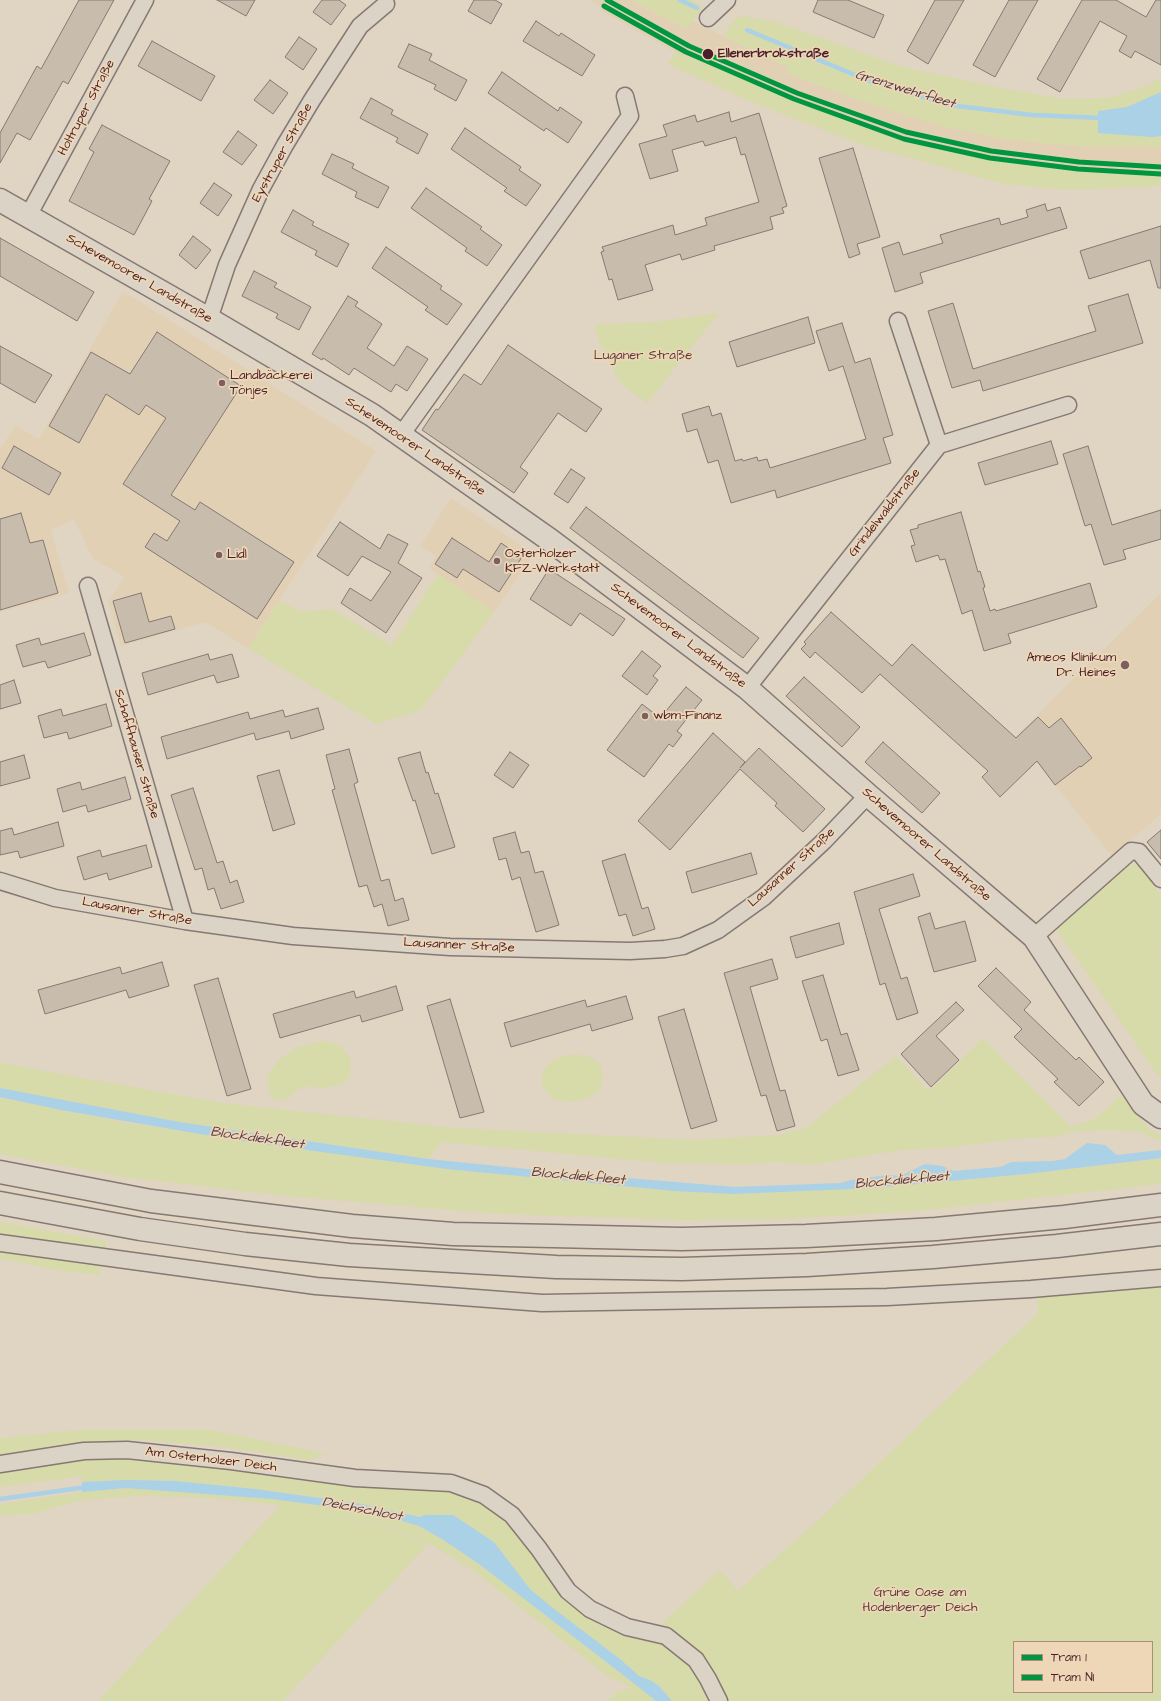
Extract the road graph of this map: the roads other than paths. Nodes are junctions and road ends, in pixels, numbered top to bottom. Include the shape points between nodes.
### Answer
1 (145, 0) edge
2 (727, 0) edge
3 (386, 4) dead end
4 (708, 18) dead end
5 (625, 96) dead end
6 (0, 200) edge
7 (28, 216) junction
8 (209, 319) junction
9 (898, 321) dead end
10 (1068, 406) dead end
11 (401, 435) junction
12 (939, 445) junction
13 (88, 586) dead end
14 (747, 688) junction
15 (868, 795) junction
16 (1161, 879) edge
17 (0, 881) edge
18 (185, 921) junction
19 (1034, 937) junction
20 (1161, 1117) edge
21 (0, 1172) edge
22 (0, 1203) edge
23 (1161, 1204) edge
24 (1161, 1234) edge
25 (0, 1244) edge
26 (1161, 1278) edge
27 (0, 1464) edge
28 (719, 1701) edge

1 - 7 street, Holtruper Straße
2 - 4 street
3 - 8 street, Eystruper Straße via 360,26 285,146 261,189 227,265
5 - 11 street via 630,116
6 - 7 main road, Schevemoorer Landstraße
7 - 8 main road, Schevemoorer Landstraße
8 - 11 main road, Schevemoorer Landstraße
9 - 12 street
10 - 12 street
11 - 14 main road, Schevemoorer Landstraße via 550,540
12 - 14 street, Grindelwaldstraße
13 - 18 street, Schaffhauser Straße
14 - 15 main road, Schevemoorer Landstraße
15 - 18 street, Lausanner Straße via 824,841 764,897 718,930 683,946 630,951 450,947 293,936
15 - 19 main road, Schevemoorer Landstraße
16 - 19 street via 1139,852 1131,851
17 - 18 street, Lausanner Straße via 55,898
19 - 20 main road, Schevemoorer Landstraße via 1143,1104
21 - 23 main road via 151,1201 352,1226 453,1234 681,1239 806,1236 936,1229 1064,1217
22 - 24 main road via 140,1229 245,1244 349,1255 556,1267 682,1269 807,1265 941,1257
25 - 26 street via 316,1286 542,1303 886,1297 1031,1289
27 - 28 street, Am Osterholzer Deich via 84,1451 127,1450 355,1478 451,1483 484,1495 512,1516 539,1548 568,1590 590,1609 627,1627 666,1636 696,1660

